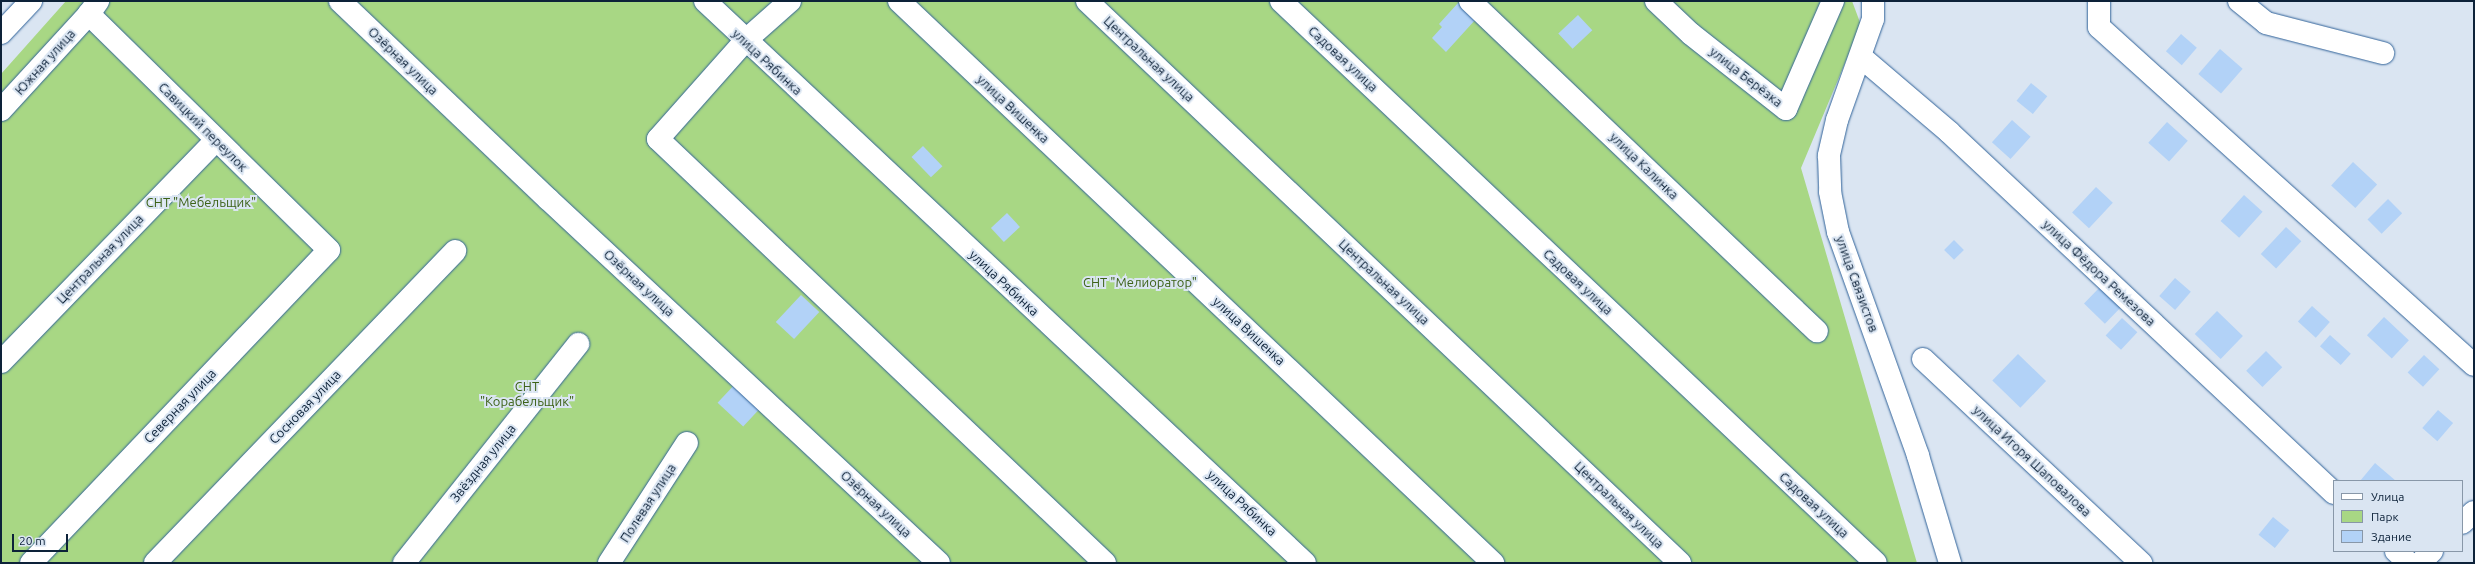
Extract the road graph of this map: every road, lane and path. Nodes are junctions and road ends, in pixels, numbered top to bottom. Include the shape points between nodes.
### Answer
1 (31, 1) edge
2 (340, 1) edge
3 (705, 1) edge
4 (790, 1) edge
5 (899, 1) edge
6 (1087, 1) edge
7 (1281, 1) edge
8 (1470, 1) edge
9 (1656, 1) edge
10 (1833, 1) edge
11 (1874, 1) edge
12 (2099, 1) edge
13 (2239, 1) edge
14 (93, 7) edge
15 (1, 33) edge
16 (745, 41) junction
17 (2384, 53) dead end
18 (1861, 57) junction
19 (1, 110) edge
20 (216, 140) junction
21 (329, 250) joint
22 (455, 250) dead end
23 (1817, 331) dead end
24 (578, 344) dead end
25 (1923, 359) dead end
26 (1, 362) edge
27 (2474, 365) edge
28 (688, 443) dead end
29 (2333, 492) edge
30 (2474, 512) edge
31 (2463, 522) edge
32 (2397, 552) edge
33 (2431, 552) edge
34 (30, 563) edge
35 (155, 563) edge
36 (404, 563) edge
37 (609, 563) edge
38 (939, 563) edge
39 (1105, 563) edge
40 (1306, 563) edge
41 (1493, 563) edge
42 (1680, 563) edge
43 (1876, 563) edge
44 (1950, 563) edge
45 (2141, 563) edge
46 (2408, 563) edge
47 (2420, 563) edge

1 - 15 street
2 - 38 street, Озёрная улица via 548,199
3 - 16 street, улица Рябинка
4 - 16 street
5 - 41 street, улица Вишенка
6 - 42 street, Центральная улица
7 - 43 street, Садовая улица
8 - 23 street, улица Калинка
9 - 10 street, улица Берёзка via 1691,34 1786,109
11 - 18 street, улица Связистов via 1873,19
12 - 27 street via 2099,27
13 - 17 street via 2266,23
14 - 19 street, Южная улица
14 - 20 street, Савицкий переулок
16 - 39 street via 658,139
16 - 40 street, улица Рябинка
18 - 29 street, улица Фёдора Ремезова via 1949,132
18 - 44 street, улица Связистов via 1837,120 1829,156 1830,192 1838,232 1918,456
20 - 21 street, Савицкий переулок
20 - 26 street, Центральная улица
21 - 34 street, Северная улица
22 - 35 street, Сосновая улица
24 - 36 street, Звёздная улица
25 - 45 street, улица Игоря Шаповалова
28 - 37 street, Полевая улица
30 - 31 street
32 - 46 street
33 - 47 street

